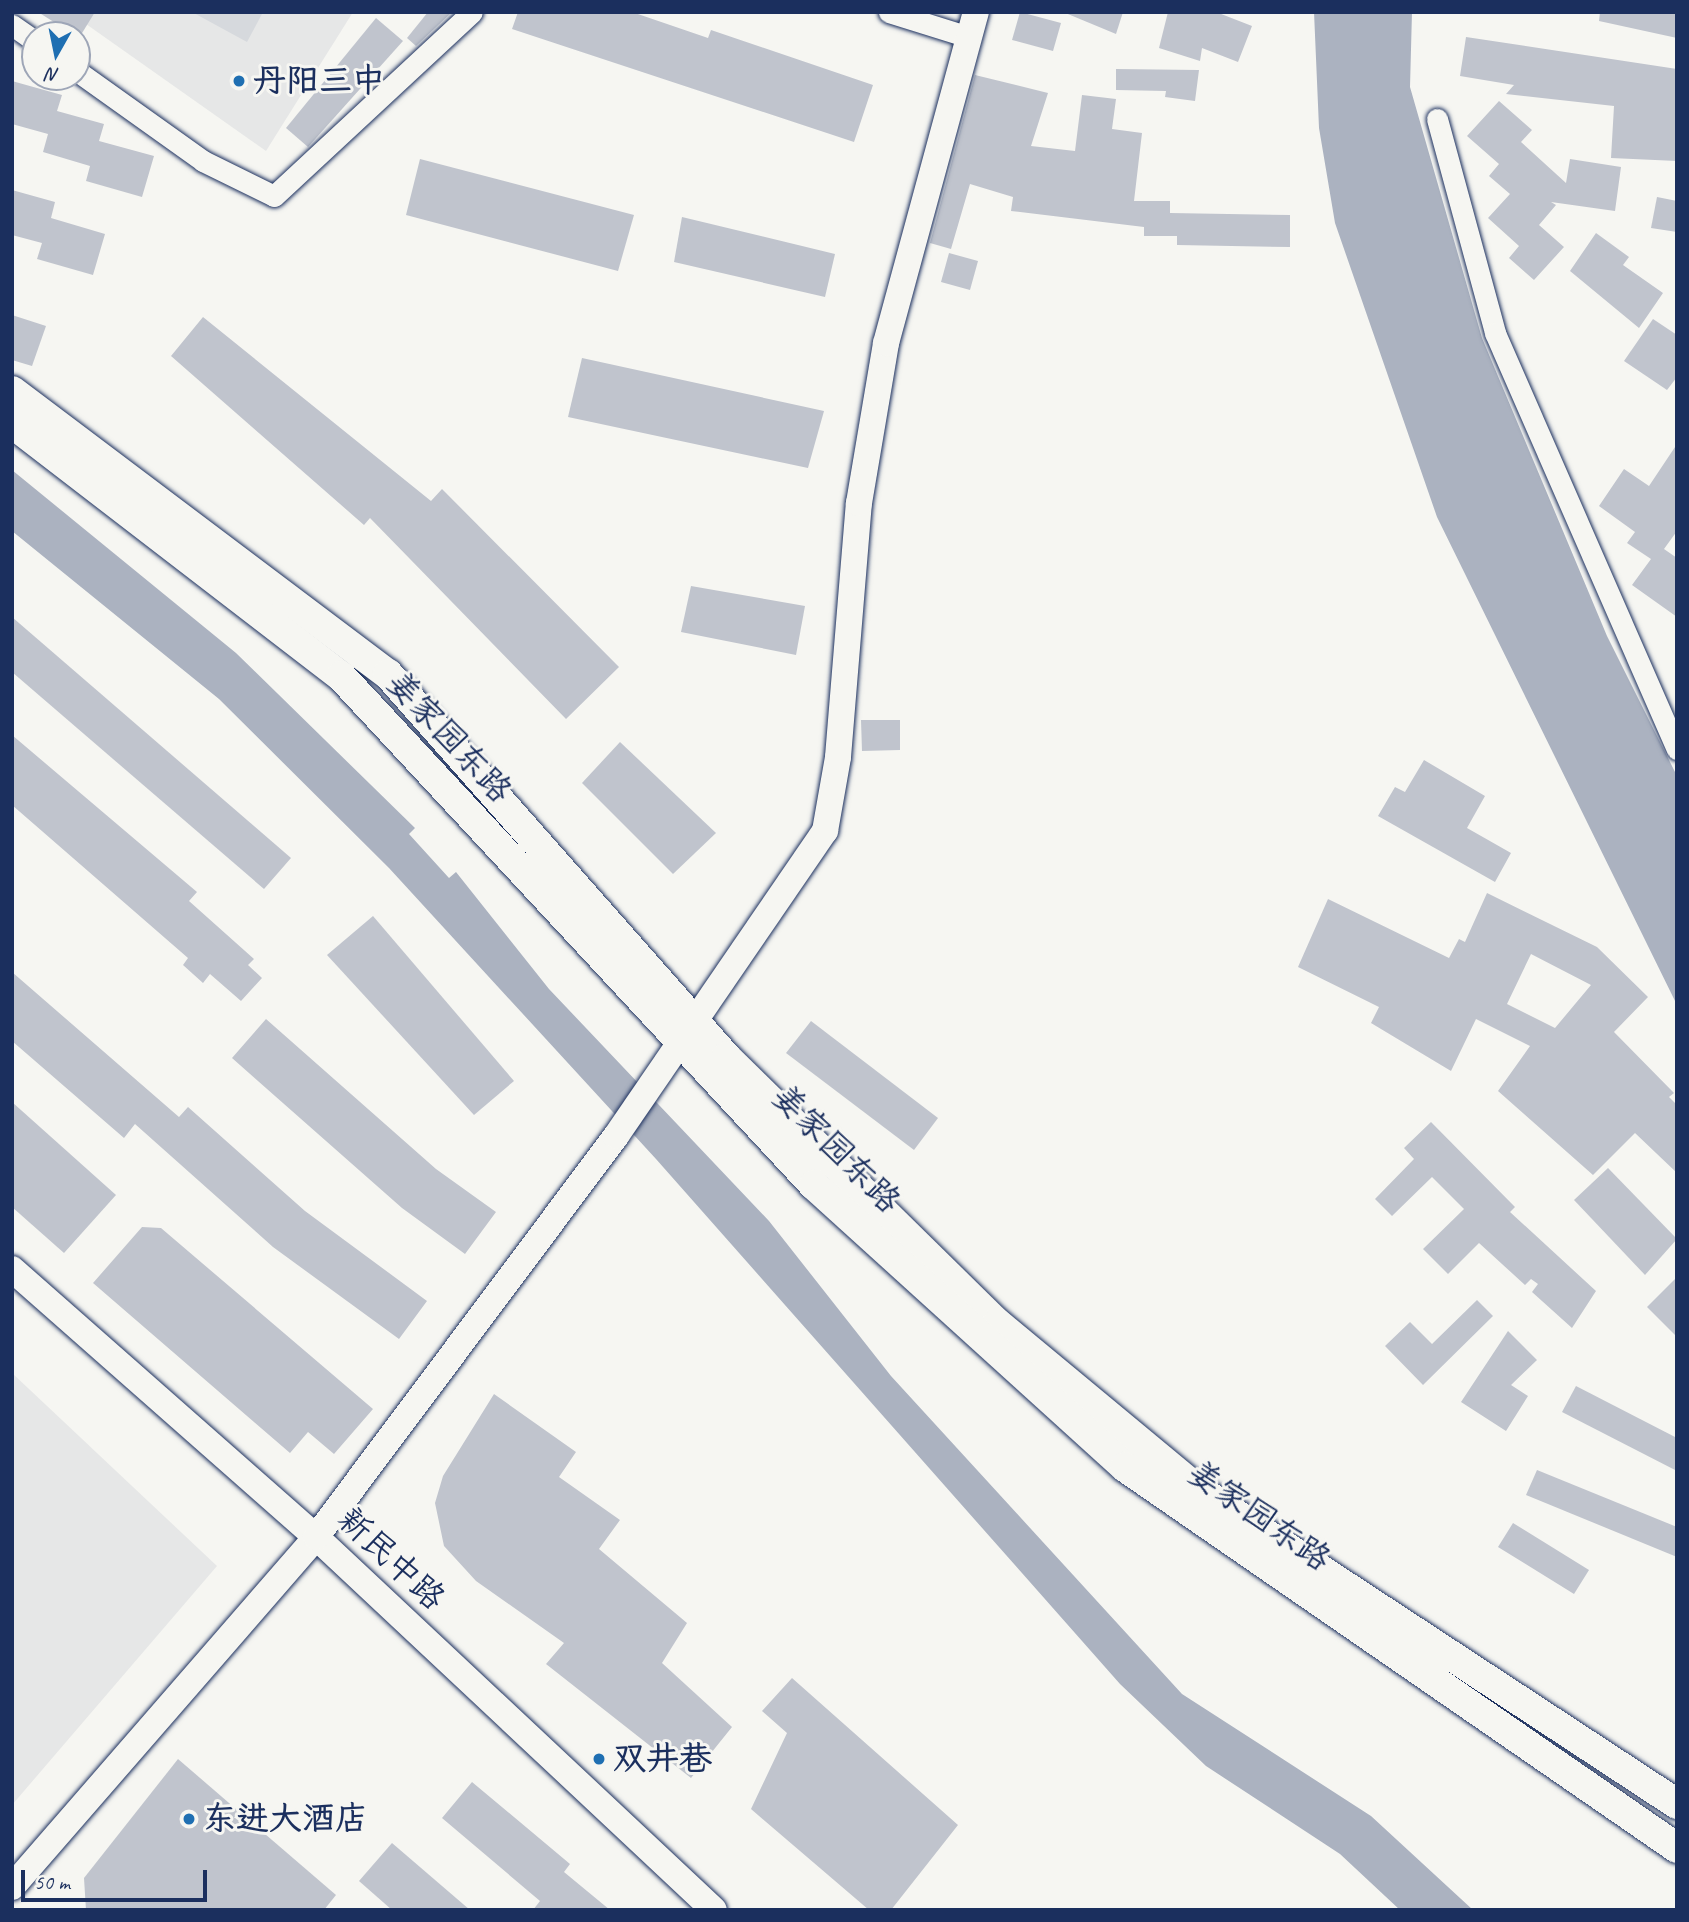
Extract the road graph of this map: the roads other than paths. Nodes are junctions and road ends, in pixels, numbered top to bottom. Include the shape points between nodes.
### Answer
1 (472, 12) edge
2 (889, 12) edge
3 (973, 24) edge
4 (91, 81) edge
5 (1437, 119) dead end
6 (12, 391) edge
7 (12, 423) edge
8 (1677, 749) edge
9 (688, 1033) junction
10 (12, 1269) edge
11 (316, 1537) junction
12 (1677, 1804) edge
13 (1677, 1848) edge
14 (12, 1887) edge
15 (714, 1910) edge

1 - 4 street via 274,196 204,161
2 - 3 street
3 - 9 street via 886,343 859,503 838,757 825,831
5 - 8 street via 1495,333
6 - 9 main road, 姜家园东路 via 388,674
7 - 9 main road, 姜家园东路 via 341,676
9 - 11 street
9 - 12 main road, 姜家园东路 via 997,1323 1196,1488
9 - 13 main road, 姜家园东路 via 814,1185 1125,1466
10 - 11 street, 新民中路
11 - 14 street
11 - 15 street, 新民中路

